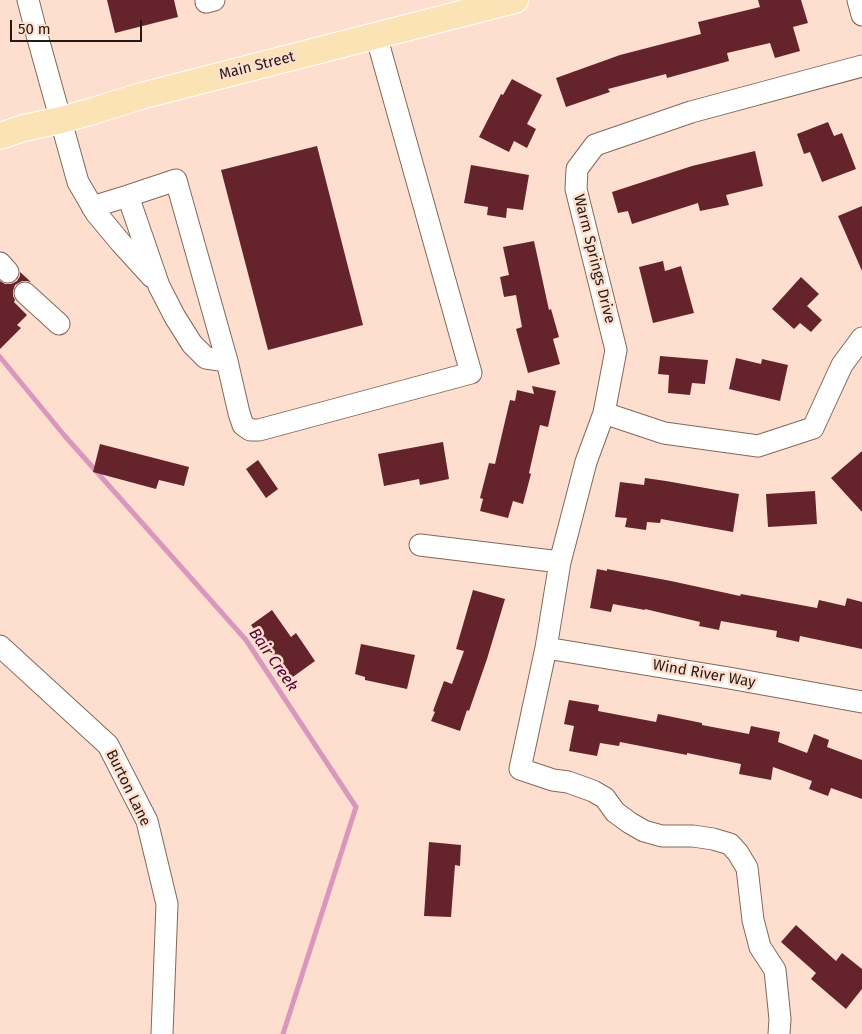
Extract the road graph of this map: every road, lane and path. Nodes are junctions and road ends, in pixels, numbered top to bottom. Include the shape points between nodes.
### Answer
1 (28, 0) edge
2 (515, 0) edge
3 (858, 0) edge
4 (862, 15) edge
5 (376, 35) junction
6 (862, 66) edge
7 (61, 120) junction
8 (0, 136) edge
9 (128, 196) junction
10 (92, 207) junction
11 (159, 286) junction
12 (25, 292) dead end
13 (59, 324) dead end
14 (862, 338) edge
15 (227, 361) junction
16 (604, 413) junction
17 (420, 544) dead end
18 (560, 562) junction
19 (0, 646) edge
20 (546, 648) junction
21 (862, 702) edge
22 (162, 1034) edge
23 (779, 1034) edge

1 - 7 street
2 - 5 main road, Main Street
3 - 4 street
5 - 7 main road, Main Street
5 - 15 street via 471,373 250,430 243,426
6 - 16 street, Warm Springs Drive via 691,112 595,145 577,169 576,189 616,350
7 - 8 main road, Main Street
7 - 10 street via 78,182
9 - 10 street
9 - 11 street
9 - 15 street via 176,180
10 - 11 street
11 - 15 street via 192,344 206,358
12 - 13 street
14 - 16 street via 842,365 814,428 758,446 664,433
16 - 18 street, Warm Springs Drive via 586,462
17 - 18 street
18 - 20 street, Warm Springs Drive
19 - 22 street, Burton Lane via 108,745 147,821 166,904
20 - 21 street, Wind River Way
20 - 23 street, Warm Springs Drive via 520,769 593,791 605,798 615,812 644,831 730,844 747,868 753,920 760,946 775,970

